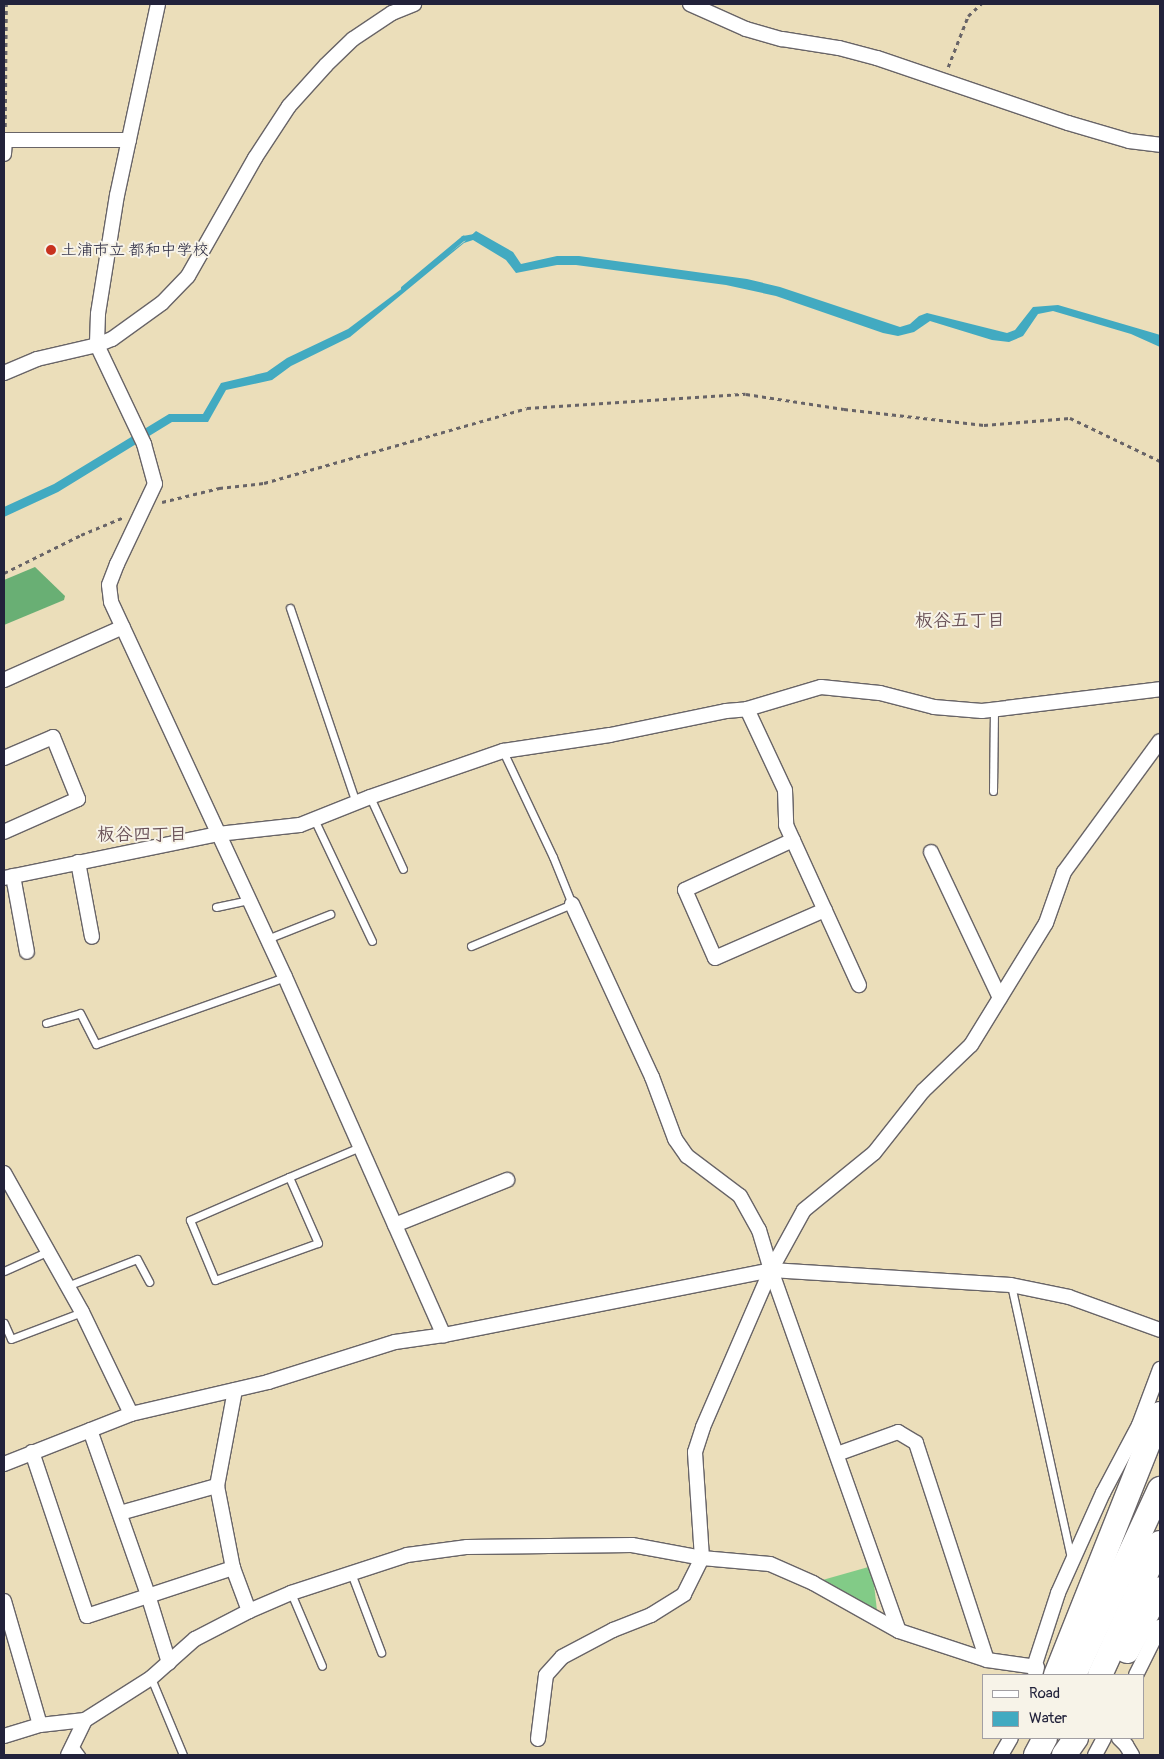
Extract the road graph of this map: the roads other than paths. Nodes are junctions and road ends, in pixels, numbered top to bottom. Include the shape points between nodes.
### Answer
1 (158, 4) edge
2 (414, 4) edge
3 (690, 4) edge
4 (129, 140) junction
5 (1160, 145) edge
6 (4, 147) edge
7 (97, 345) junction
8 (4, 372) edge
9 (290, 608) dead end
10 (123, 627) junction
11 (4, 680) edge
12 (1160, 689) edge
13 (747, 709) junction
14 (994, 709) junction
15 (1160, 741) edge
16 (503, 751) junction
17 (4, 758) edge
18 (994, 791) dead end
19 (370, 797) junction
20 (356, 803) junction
21 (314, 819) junction
22 (4, 832) edge
23 (218, 834) junction
24 (792, 840) junction
25 (930, 852) dead end
26 (78, 862) junction
27 (403, 869) dead end
28 (8, 877) edge
29 (248, 900) junction
30 (572, 904) junction
31 (216, 907) dead end
32 (824, 910) junction
33 (330, 914) dead end
34 (92, 936) dead end
35 (267, 939) junction
36 (372, 941) dead end
37 (471, 946) dead end
38 (26, 952) dead end
39 (285, 977) junction
40 (859, 985) dead end
41 (1000, 998) junction
42 (46, 1023) dead end
43 (360, 1147) junction
44 (4, 1173) edge
45 (288, 1178) junction
46 (507, 1180) dead end
47 (395, 1225) junction
48 (49, 1251) junction
49 (771, 1270) junction
50 (4, 1271) edge
51 (149, 1282) dead end
52 (1011, 1285) junction
53 (67, 1286) junction
54 (82, 1312) junction
55 (4, 1323) edge
56 (1160, 1330) edge
57 (444, 1335) junction
58 (1160, 1369) edge
59 (235, 1390) junction
60 (131, 1414) junction
61 (1160, 1414) edge
62 (90, 1430) junction
63 (32, 1452) junction
64 (837, 1454) junction
65 (4, 1464) edge
66 (217, 1486) junction
67 (1160, 1489) edge
68 (120, 1513) junction
69 (1160, 1544) edge
70 (702, 1558) junction
71 (1072, 1564) junction
72 (233, 1568) junction
73 (351, 1573) junction
74 (1160, 1589) edge
75 (291, 1593) junction
76 (148, 1595) junction
77 (4, 1601) edge
78 (248, 1611) junction
79 (1160, 1628) edge
80 (899, 1631) junction
81 (381, 1652) dead end
82 (987, 1660) junction
83 (169, 1663) junction
84 (322, 1666) dead end
85 (1034, 1671) edge
86 (1056, 1674) edge
87 (1074, 1674) edge
88 (1100, 1674) edge
89 (1115, 1674) edge
90 (1137, 1674) edge
91 (151, 1678) junction
92 (85, 1720) junction
93 (40, 1725) junction
94 (4, 1736) edge
95 (538, 1739) dead end
96 (1010, 1739) edge
97 (1040, 1739) edge
98 (1044, 1739) edge
99 (1072, 1739) edge
100 (1075, 1739) edge
101 (1103, 1739) edge
102 (1120, 1739) edge
103 (74, 1751) edge
104 (183, 1755) edge
105 (1001, 1755) edge
106 (1036, 1755) edge
107 (1064, 1755) edge
108 (1095, 1755) edge
109 (1132, 1755) edge

1 - 4 street
2 - 7 street via 392,13 353,39 326,65 289,106 255,158 188,276 162,303 132,326
3 - 5 street via 746,29 848,51 1068,123 1129,141
4 - 6 street
4 - 7 street via 98,314
7 - 8 street via 37,359
7 - 10 street via 144,444 155,484 109,585 111,602
9 - 20 lane
10 - 11 street
10 - 23 street
12 - 14 street
13 - 14 street via 821,687 880,693 934,707
13 - 16 street
13 - 24 street via 785,790 786,825
14 - 18 lane
15 - 41 street via 1064,872 1046,923
16 - 19 street
16 - 30 lane
17 - 22 street via 53,737 78,799
19 - 20 street
19 - 27 lane
20 - 21 street
21 - 23 street via 300,825
21 - 36 lane
23 - 26 street
23 - 29 street
24 - 32 street
24 - 32 street via 685,890 715,958
25 - 41 street
26 - 28 street
26 - 34 street
28 - 38 street
29 - 31 lane
29 - 35 street
30 - 37 lane
30 - 49 street via 652,1077 675,1139 687,1156 740,1196 758,1230
32 - 40 street
33 - 35 lane
35 - 39 street
39 - 42 lane via 96,1044 80,1013
39 - 43 street
41 - 49 street via 971,1044 923,1091 874,1153 804,1210
43 - 45 lane
43 - 47 street
44 - 48 street
45 - 45 lane via 190,1220 215,1280 318,1243
46 - 47 street
47 - 57 street
48 - 50 lane
48 - 53 street
49 - 52 street
49 - 57 street
49 - 64 street
49 - 70 street via 695,1452
51 - 53 lane via 137,1259
52 - 56 street via 1070,1298
52 - 71 lane
53 - 54 street
54 - 55 lane via 11,1339
54 - 60 street
57 - 59 street via 395,1342
58 - 71 street via 1139,1424
59 - 60 street
59 - 66 street
60 - 62 street
61 - 86 highway
62 - 63 street
62 - 68 street
63 - 65 street
63 - 76 street via 86,1616
64 - 80 street
64 - 82 street via 898,1432 916,1444
66 - 68 street
66 - 72 street
67 - 87 highway
68 - 76 street
69 - 88 highway
70 - 73 street via 632,1545 467,1547 407,1554
70 - 80 street via 770,1564 813,1583
70 - 95 street via 684,1594 651,1616 613,1630 562,1657 546,1675
71 - 85 street via 1058,1593
72 - 76 street
72 - 78 street
73 - 75 street
73 - 81 lane
74 - 89 highway
75 - 78 street
75 - 84 lane
76 - 83 street
77 - 93 street
78 - 83 street via 195,1639
79 - 90 street
80 - 82 street
82 - 85 street
83 - 91 street
91 - 92 street
91 - 104 lane
92 - 93 street
92 - 103 street
93 - 94 street
96 - 105 street
97 - 106 highway
98 - 106 highway
99 - 107 highway
100 - 107 highway
101 - 108 street
102 - 109 street

